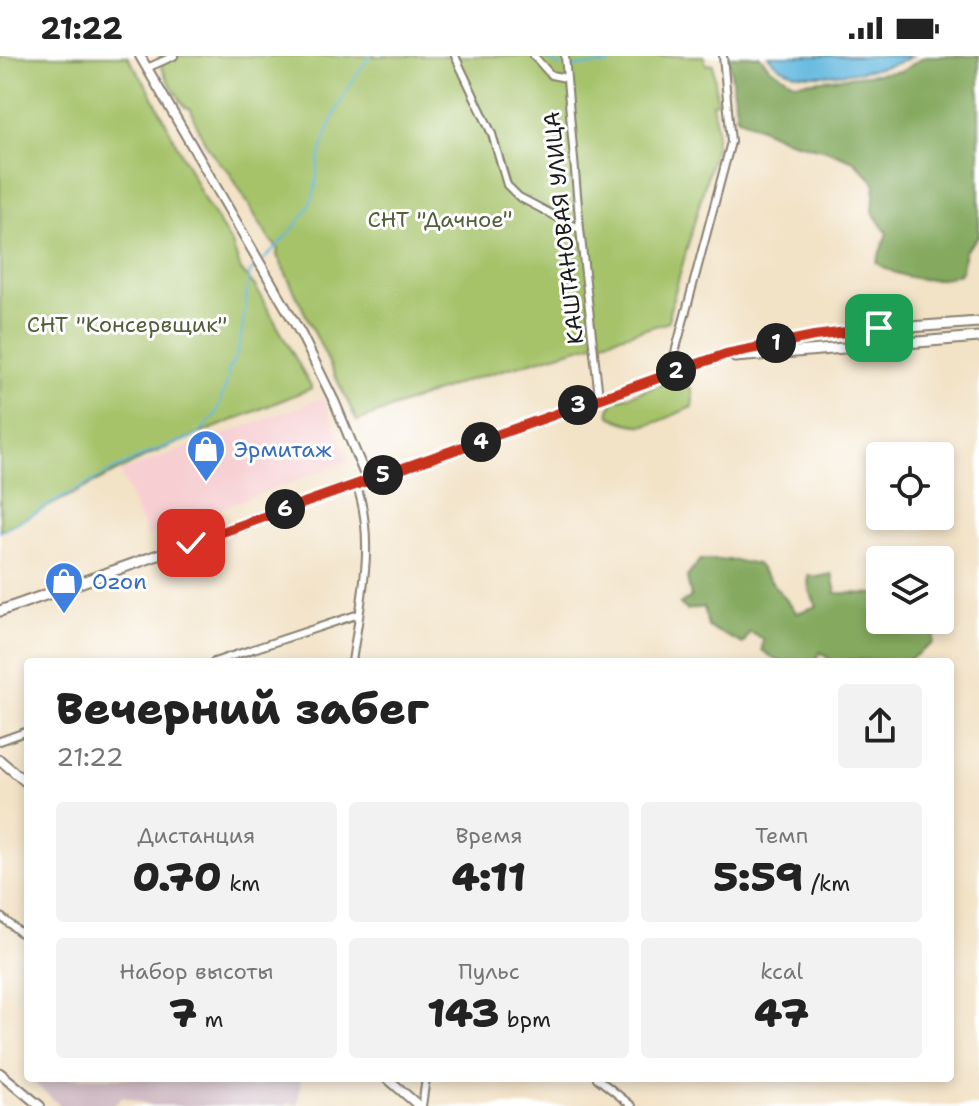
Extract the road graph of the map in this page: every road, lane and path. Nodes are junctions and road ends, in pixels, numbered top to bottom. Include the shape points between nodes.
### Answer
1 (140, 56) edge
2 (174, 56) edge
3 (455, 56) edge
4 (534, 56) edge
5 (565, 56) edge
6 (723, 56) edge
7 (147, 68) junction
8 (566, 78) junction
9 (580, 229) junction
10 (979, 314) edge
11 (979, 322) edge
12 (916, 325) junction
13 (979, 338) edge
14 (700, 363) junction
15 (672, 372) junction
16 (599, 397) junction
17 (367, 480) junction
18 (356, 484) junction
19 (0, 611) edge
20 (359, 614) junction
21 (243, 651) junction
22 (225, 658) edge
23 (244, 658) edge
24 (353, 658) edge
25 (24, 732) edge
26 (0, 741) edge
27 (0, 760) edge
28 (24, 781) edge
29 (0, 916) edge
30 (24, 936) edge
31 (0, 1073) edge
32 (392, 1082) edge
33 (425, 1082) edge
34 (602, 1082) edge
35 (40, 1106) edge
36 (420, 1106) edge
37 (632, 1106) edge

1 - 7 street
2 - 7 street
3 - 9 street via 492,134 507,185 519,197
4 - 8 street via 551,75
5 - 8 street, КАШТАНОВАЯ УЛИЦА
6 - 15 street via 731,142
7 - 17 street via 301,334
8 - 9 street, КАШТАНОВАЯ УЛИЦА
9 - 16 street, КАШТАНОВАЯ УЛИЦА
10 - 12 main road
11 - 12 main road
12 - 14 main road via 814,336
13 - 14 main road
14 - 15 main road
15 - 16 main road
16 - 17 main road
17 - 18 main road
18 - 19 main road
18 - 20 street via 367,539
20 - 21 street
20 - 24 street
21 - 22 street
21 - 23 street
25 - 26 street
27 - 28 street
29 - 30 street
31 - 35 street
32 - 36 street
33 - 36 street
34 - 37 street

